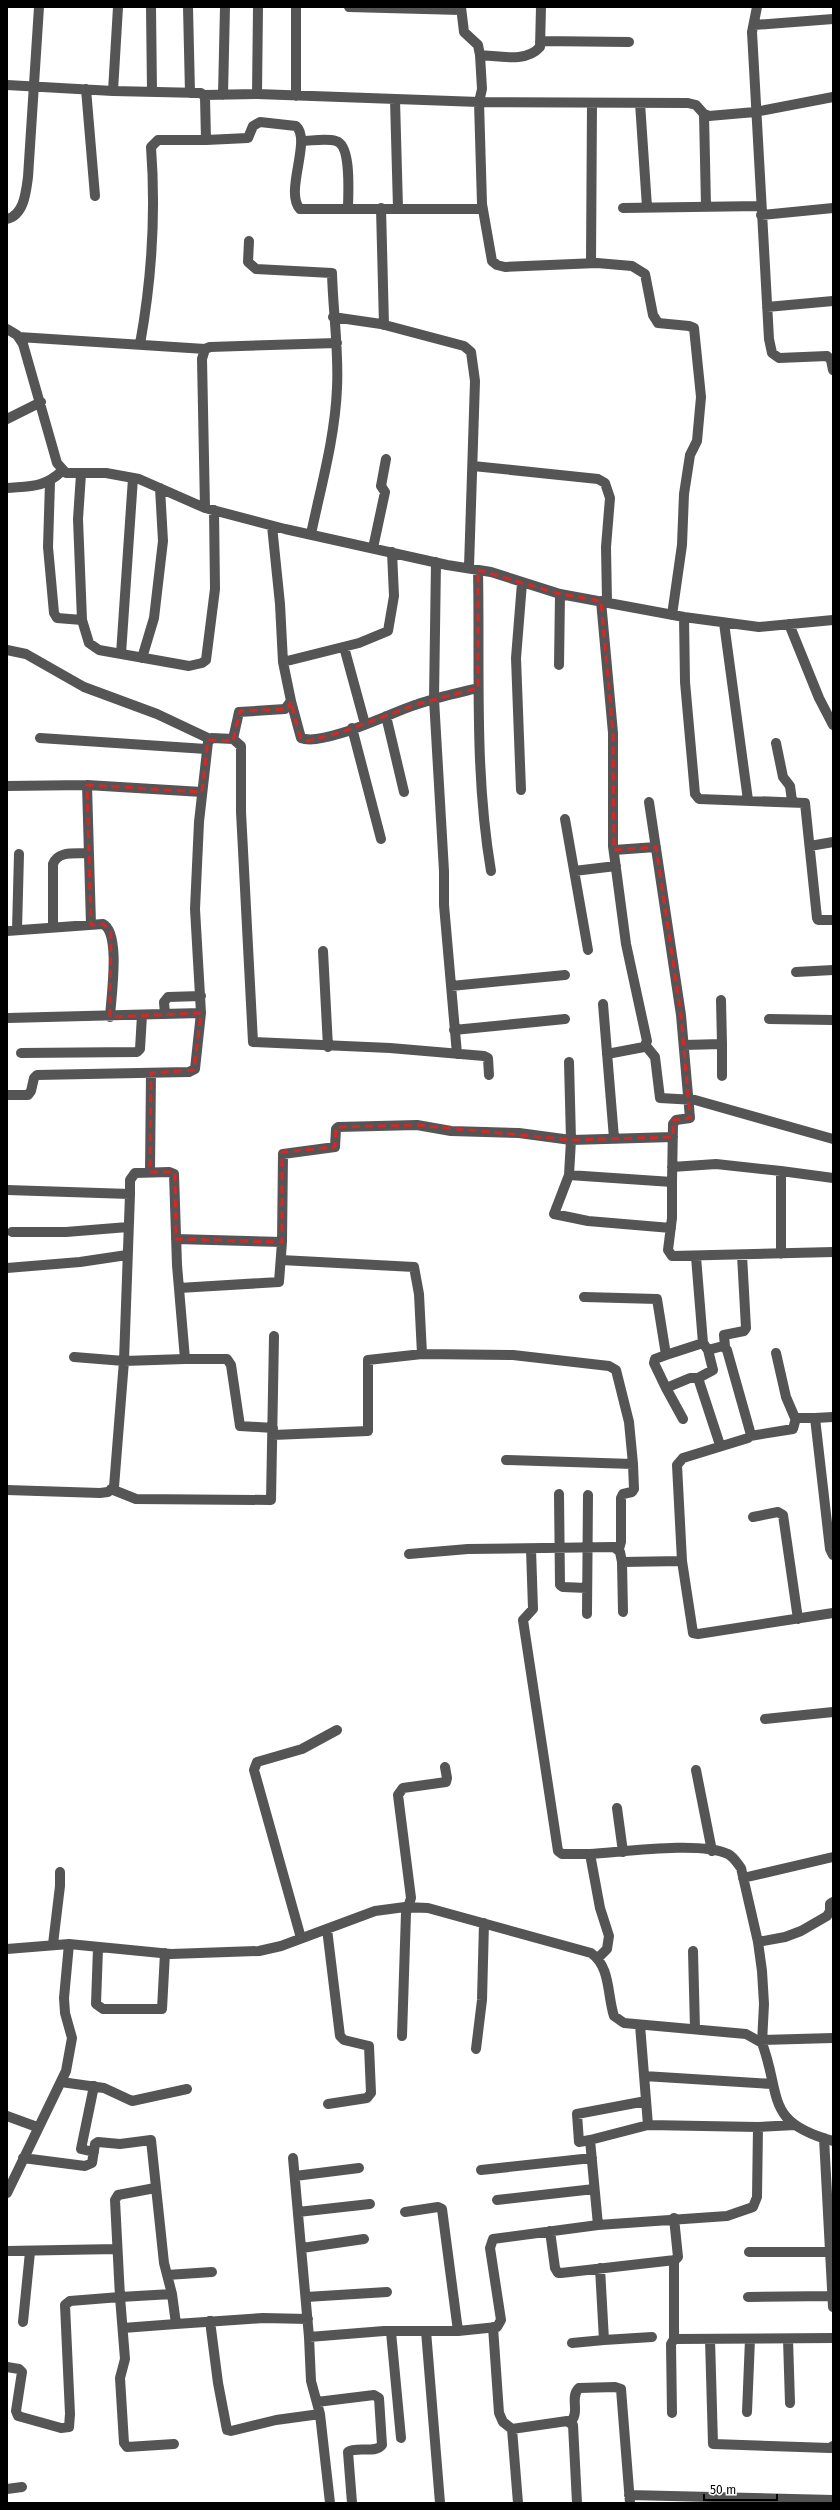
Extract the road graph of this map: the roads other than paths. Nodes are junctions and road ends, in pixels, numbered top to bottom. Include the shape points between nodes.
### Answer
1 (39, 7) edge
2 (118, 7) edge
3 (151, 7) edge
4 (188, 7) edge
5 (225, 7) edge
6 (258, 7) edge
7 (296, 7) edge
8 (349, 7) edge
9 (541, 7) edge
10 (757, 7) edge
11 (461, 9) edge
12 (833, 10) edge
13 (833, 19) edge
14 (754, 25) junction
15 (540, 41) junction
16 (629, 42) dead end
17 (480, 55) junction
18 (7, 85) edge
19 (34, 85) junction
20 (86, 89) junction
21 (113, 91) junction
22 (152, 92) junction
23 (190, 93) junction
24 (257, 94) junction
25 (205, 95) junction
26 (223, 95) junction
27 (296, 96) junction
28 (833, 97) edge
29 (395, 100) junction
30 (480, 102) junction
31 (592, 103) junction
32 (640, 103) junction
33 (755, 112) junction
34 (704, 114) junction
35 (206, 140) junction
36 (301, 141) junction
37 (94, 196) dead end
38 (647, 206) junction
39 (706, 206) junction
40 (381, 208) junction
41 (398, 208) junction
42 (623, 208) dead end
43 (833, 208) edge
44 (348, 209) junction
45 (482, 209) junction
46 (761, 210) junction
47 (7, 219) edge
48 (250, 241) dead end
49 (591, 263) junction
50 (833, 301) edge
51 (767, 307) junction
52 (333, 317) junction
53 (384, 325) junction
54 (7, 329) edge
55 (19, 337) junction
56 (337, 343) junction
57 (140, 344) junction
58 (205, 349) junction
59 (832, 364) edge
60 (41, 402) junction
61 (7, 419) edge
62 (386, 459) dead end
63 (473, 466) junction
64 (62, 471) junction
65 (81, 474) junction
66 (133, 478) junction
67 (50, 482) junction
68 (7, 488) edge
69 (160, 488) junction
70 (210, 509) junction
71 (272, 526) junction
72 (310, 534) junction
73 (373, 548) junction
74 (392, 552) junction
75 (436, 562) junction
76 (473, 569) junction
77 (522, 582) junction
78 (560, 594) junction
79 (604, 602) junction
80 (672, 615) junction
81 (684, 617) junction
82 (82, 620) junction
83 (833, 620) edge
84 (724, 623) junction
85 (794, 624) junction
86 (344, 647) junction
87 (7, 650) edge
88 (120, 654) junction
89 (142, 658) junction
90 (283, 662) junction
91 (559, 665) dead end
92 (478, 688) junction
93 (434, 700) junction
94 (291, 701) junction
95 (386, 716) junction
96 (365, 724) junction
97 (833, 725) edge
98 (352, 728) junction
99 (40, 738) dead end
100 (210, 739) junction
101 (234, 739) junction
102 (776, 743) dead end
103 (206, 749) junction
104 (87, 785) junction
105 (7, 786) edge
106 (521, 790) dead end
107 (202, 792) junction
108 (404, 792) dead end
109 (748, 800) junction
110 (792, 801) junction
111 (649, 802) dead end
112 (564, 819) dead end
113 (381, 839) dead end
114 (833, 842) edge
115 (810, 846) junction
116 (656, 847) junction
117 (614, 850) junction
118 (89, 853) junction
119 (19, 854) dead end
120 (616, 866) junction
121 (491, 871) dead end
122 (574, 871) junction
123 (833, 920) edge
124 (91, 925) junction
125 (53, 927) junction
126 (12, 931) edge
127 (588, 950) dead end
128 (324, 951) dead end
129 (833, 970) edge
130 (796, 972) dead end
131 (566, 975) dead end
132 (451, 986) junction
133 (201, 996) junction
134 (721, 1000) dead end
135 (603, 1004) dead end
136 (201, 1013) junction
137 (165, 1014) junction
138 (142, 1015) junction
139 (110, 1016) junction
140 (8, 1018) edge
141 (565, 1019) dead end
142 (769, 1019) dead end
143 (833, 1020) edge
144 (454, 1030) junction
145 (722, 1044) junction
146 (684, 1045) junction
147 (646, 1046) junction
148 (328, 1047) junction
149 (21, 1053) dead end
150 (457, 1054) junction
151 (607, 1054) junction
152 (569, 1062) dead end
153 (151, 1073) junction
154 (489, 1075) dead end
155 (722, 1076) dead end
156 (7, 1096) edge
157 (689, 1099) junction
158 (672, 1137) junction
159 (614, 1138) junction
160 (833, 1139) edge
161 (570, 1140) junction
162 (672, 1167) junction
163 (781, 1171) junction
164 (150, 1172) junction
165 (569, 1175) junction
166 (833, 1178) edge
167 (672, 1182) junction
168 (7, 1190) edge
169 (130, 1194) junction
170 (128, 1227) junction
171 (671, 1228) junction
172 (12, 1232) dead end
173 (176, 1239) junction
174 (282, 1242) junction
175 (833, 1252) edge
176 (780, 1254) junction
177 (127, 1255) junction
178 (742, 1255) junction
179 (696, 1257) junction
180 (281, 1260) junction
181 (7, 1268) edge
182 (180, 1288) junction
183 (584, 1297) dead end
184 (274, 1336) dead end
185 (706, 1346) junction
186 (725, 1347) junction
187 (776, 1353) dead end
188 (422, 1354) junction
189 (666, 1354) junction
190 (74, 1357) dead end
191 (185, 1359) junction
192 (124, 1361) junction
193 (699, 1378) junction
194 (666, 1388) junction
195 (833, 1417) edge
196 (683, 1418) dead end
197 (795, 1418) junction
198 (815, 1418) junction
199 (273, 1432) junction
200 (750, 1436) junction
201 (720, 1445) junction
202 (506, 1460) dead end
203 (633, 1464) junction
204 (111, 1489) junction
205 (7, 1490) edge
206 (559, 1494) dead end
207 (588, 1495) dead end
208 (754, 1516) dead end
209 (587, 1548) junction
210 (531, 1549) junction
211 (559, 1549) junction
212 (619, 1549) junction
213 (409, 1554) dead end
214 (833, 1554) edge
215 (682, 1561) junction
216 (622, 1562) junction
217 (587, 1588) junction
218 (623, 1612) dead end
219 (833, 1613) edge
220 (588, 1614) dead end
221 (798, 1619) junction
222 (833, 1712) edge
223 (765, 1719) dead end
224 (337, 1730) dead end
225 (445, 1768) dead end
226 (696, 1770) dead end
227 (617, 1808) dead end
228 (712, 1851) junction
229 (623, 1852) junction
230 (590, 1854) junction
231 (833, 1857) edge
232 (60, 1872) dead end
233 (743, 1878) junction
234 (833, 1902) edge
235 (409, 1906) junction
236 (484, 1923) junction
237 (327, 1928) junction
238 (301, 1938) junction
239 (758, 1942) junction
240 (53, 1944) junction
241 (69, 1944) junction
242 (98, 1948) junction
243 (7, 1949) edge
244 (693, 1951) dead end
245 (166, 1953) junction
246 (598, 1958) junction
247 (640, 2025) junction
248 (695, 2029) junction
249 (402, 2036) dead end
250 (833, 2038) edge
251 (762, 2041) junction
252 (476, 2049) dead end
253 (644, 2076) junction
254 (61, 2082) junction
255 (772, 2084) junction
256 (94, 2086) junction
257 (187, 2089) dead end
258 (646, 2101) junction
259 (328, 2104) dead end
260 (7, 2116) edge
261 (648, 2124) junction
262 (795, 2125) junction
263 (37, 2127) junction
264 (758, 2127) junction
265 (828, 2139) edge
266 (590, 2140) junction
267 (94, 2152) junction
268 (23, 2158) junction
269 (293, 2158) dead end
270 (592, 2158) junction
271 (359, 2168) dead end
272 (481, 2170) dead end
273 (295, 2176) junction
274 (155, 2188) junction
275 (594, 2189) junction
276 (7, 2193) edge
277 (497, 2200) dead end
278 (370, 2204) dead end
279 (298, 2212) junction
280 (405, 2212) dead end
281 (674, 2218) junction
282 (598, 2225) junction
283 (550, 2231) junction
284 (364, 2239) dead end
285 (302, 2248) junction
286 (118, 2249) junction
287 (7, 2251) edge
288 (30, 2252) junction
289 (749, 2252) dead end
290 (831, 2252) edge
291 (674, 2260) junction
292 (600, 2268) junction
293 (212, 2272) dead end
294 (167, 2275) junction
295 (387, 2292) dead end
296 (172, 2294) junction
297 (832, 2296) junction
298 (120, 2297) junction
299 (306, 2297) junction
300 (748, 2298) dead end
301 (833, 2307) edge
302 (308, 2319) junction
303 (210, 2321) junction
304 (23, 2322) dead end
305 (176, 2324) junction
306 (493, 2327) junction
307 (123, 2328) junction
308 (458, 2331) junction
309 (391, 2332) junction
310 (426, 2332) junction
311 (309, 2336) junction
312 (652, 2337) dead end
313 (833, 2338) edge
314 (674, 2339) junction
315 (710, 2339) junction
316 (750, 2339) junction
317 (788, 2339) junction
318 (604, 2340) junction
319 (572, 2343) dead end
320 (7, 2367) edge
321 (317, 2402) junction
322 (790, 2403) dead end
323 (747, 2412) dead end
324 (672, 2413) dead end
325 (320, 2414) junction
326 (570, 2422) junction
327 (512, 2429) junction
328 (401, 2438) dead end
329 (174, 2444) dead end
330 (833, 2446) edge
331 (22, 2487) dead end
332 (7, 2489) edge
333 (630, 2499) edge
334 (833, 2500) edge
335 (330, 2503) edge
336 (352, 2503) edge
337 (440, 2503) edge
338 (518, 2503) edge
339 (577, 2503) edge

1 - 19 street
2 - 21 street
3 - 22 street
4 - 23 street
5 - 26 street
6 - 24 street
7 - 27 street
8 - 11 street
9 - 15 street
10 - 14 street
11 - 17 street via 464,32 478,45
12 - 13 street
13 - 14 street
14 - 33 street via 752,32
15 - 16 street
15 - 17 street via 540,47 533,54 518,57
17 - 30 street
18 - 19 street
19 - 20 street
19 - 47 street via 27,188 18,212
20 - 21 street
20 - 37 street
21 - 22 street
22 - 23 street
23 - 25 street via 201,92
24 - 26 street
24 - 27 street
25 - 26 street
25 - 35 street
27 - 29 street
28 - 33 street
29 - 30 street
29 - 41 street
30 - 31 street
30 - 45 street
31 - 32 street
31 - 49 street
32 - 34 street via 696,105
32 - 38 street
33 - 34 street via 709,116
33 - 46 street
34 - 39 street
35 - 36 street via 248,138 253,126 260,122 296,126
35 - 57 street via 158,140 151,146 154,236 150,291
36 - 44 street via 336,141 341,144 348,173
36 - 44 street via 295,187 298,208 303,211
38 - 39 street
38 - 42 street
39 - 46 street
40 - 41 street
40 - 44 street
40 - 53 street
41 - 45 street
43 - 46 street
45 - 49 street via 490,254 492,261 497,265
46 - 51 street
48 - 52 street via 248,262 256,269 332,273
49 - 80 street via 632,266 645,274 653,315 658,323 689,326 694,328 696,334 701,397 697,441 690,456 685,486 682,545
50 - 51 street
51 - 59 street via 768,339 774,355 779,358 827,356
52 - 53 street
52 - 56 street
53 - 63 street via 464,346 471,352 475,381
54 - 55 street
55 - 57 street
55 - 60 street
56 - 58 street
56 - 72 street via 337,389 332,438
57 - 58 street
58 - 70 street via 202,359
60 - 61 street
60 - 64 street
62 - 73 street via 381,482 384,492
63 - 76 street
63 - 79 street via 598,479 605,483 610,498
64 - 65 street
64 - 67 street
65 - 66 street via 106,473
65 - 82 street via 78,519
66 - 69 street
66 - 88 street
67 - 68 street
67 - 82 street via 48,547 54,613 58,618
69 - 70 street
69 - 89 street via 162,549 154,618
70 - 71 street
70 - 89 street via 215,589 206,660 189,666
71 - 72 street
71 - 90 street
72 - 73 street
73 - 74 street
74 - 75 street
74 - 86 street via 394,596 388,631
75 - 76 street
75 - 93 street
76 - 77 street
76 - 92 street via 480,647
77 - 78 street
77 - 106 street via 516,658
78 - 79 street
78 - 91 street
79 - 80 street
79 - 117 street via 613,733
80 - 81 street
81 - 84 street
81 - 109 street via 685,682 693,790 699,799
82 - 88 street via 89,643 99,650
83 - 85 street
84 - 85 street via 759,627
84 - 109 street
85 - 97 street via 819,698
86 - 90 street
86 - 96 street
87 - 100 street via 26,654 84,687 157,714
88 - 89 street
90 - 94 street
92 - 93 street
92 - 121 street via 482,803
93 - 95 street
93 - 132 street via 444,905
94 - 98 street via 301,738 308,741
94 - 101 street via 285,709 239,712
95 - 96 street
95 - 108 street
96 - 98 street
98 - 113 street
99 - 103 street
100 - 101 street
100 - 103 street
101 - 148 street via 241,746 241,812 252,1040 256,1044
102 - 110 street via 783,777 790,786
103 - 107 street
104 - 105 street
104 - 107 street
104 - 118 street
107 - 133 street via 195,909
109 - 110 street
110 - 115 street via 806,804
111 - 116 street
112 - 122 street
114 - 115 street
115 - 123 street via 817,918
116 - 117 street
116 - 146 street
117 - 120 street
118 - 124 street
118 - 125 street via 60,855 55,858
119 - 126 street
120 - 122 street
120 - 147 street via 626,944
122 - 127 street
124 - 125 street
124 - 139 street via 103,924 111,932 114,951
125 - 126 street
128 - 148 street
129 - 130 street
131 - 132 street
132 - 144 street
133 - 136 street
133 - 137 street via 168,997 164,1002
134 - 145 street
135 - 151 street
136 - 137 street
136 - 153 street via 194,1069 189,1072
137 - 138 street
138 - 139 street
138 - 149 street via 140,1049 137,1052
139 - 140 street
141 - 144 street
142 - 143 street
144 - 150 street
145 - 146 street
145 - 155 street
146 - 157 street
147 - 151 street
147 - 157 street via 655,1058 660,1098
148 - 150 street via 390,1048
150 - 154 street via 486,1056
151 - 159 street
152 - 161 street
153 - 156 street via 37,1075 28,1095
153 - 164 street
157 - 158 street via 690,1118 673,1122
157 - 160 street
158 - 159 street
158 - 162 street
159 - 161 street
161 - 165 street
161 - 174 street via 519,1133 451,1131 417,1125 338,1127 334,1147 283,1154
162 - 163 street via 716,1164
162 - 167 street
163 - 166 street
163 - 176 street
164 - 169 street via 135,1173 132,1176
164 - 173 street via 174,1174
165 - 167 street
165 - 171 street via 554,1214 588,1221
167 - 171 street
168 - 169 street
169 - 170 street
170 - 172 street via 66,1232
170 - 177 street
171 - 179 street via 669,1253 676,1257
173 - 174 street
173 - 182 street
174 - 180 street
175 - 176 street
176 - 178 street
177 - 181 street
177 - 192 street
178 - 179 street
178 - 186 street via 746,1330 724,1335
179 - 185 street
180 - 182 street via 280,1281 277,1283
180 - 188 street via 414,1267 419,1289
182 - 191 street
183 - 189 street via 655,1298
184 - 199 street
185 - 186 street
185 - 189 street
185 - 193 street via 713,1370
186 - 200 street
187 - 197 street via 786,1397
188 - 199 street via 368,1360 368,1431
188 - 203 street via 513,1356 614,1367 630,1422
189 - 194 street via 654,1360
190 - 192 street
191 - 192 street
191 - 199 street via 227,1359 231,1364 240,1426
192 - 204 street via 116,1480
193 - 194 street via 690,1378
193 - 201 street
194 - 196 street
195 - 198 street
197 - 198 street
197 - 200 street via 793,1429
198 - 214 street via 830,1549
199 - 204 street via 270,1502 136,1499
200 - 201 street
201 - 215 street via 683,1458 677,1465
202 - 203 street
203 - 212 street via 634,1489 623,1494 621,1498
204 - 205 street via 100,1493
206 - 211 street
207 - 209 street
208 - 221 street via 778,1512 783,1515
209 - 211 street
209 - 212 street
209 - 217 street
210 - 211 street
210 - 213 street via 468,1549
210 - 230 street via 533,1609 523,1620 558,1851 562,1854
211 - 217 street via 561,1587
212 - 216 street
215 - 216 street
215 - 221 street via 692,1631 695,1634
216 - 218 street
217 - 220 street
219 - 221 street
222 - 223 street
224 - 238 street via 302,1749 254,1764 258,1791
225 - 235 street via 446,1782 404,1788 399,1792 411,1898
226 - 228 street
227 - 229 street
228 - 229 street via 696,1849
228 - 233 street via 729,1855 736,1860
229 - 230 street
230 - 246 street via 600,1908 609,1936 607,1949
231 - 233 street
232 - 240 street
233 - 239 street
234 - 239 street via 830,1904 828,1916 801,1931
235 - 236 street via 428,1908
235 - 237 street via 374,1911
235 - 249 street via 406,1913
236 - 246 street via 591,1953
236 - 252 street via 482,2000
237 - 238 street
237 - 259 street via 340,2036 344,2040 368,2045 371,2093 367,2098
238 - 245 street via 259,1951
239 - 251 street via 764,2004
240 - 241 street
240 - 243 street
241 - 242 street
241 - 254 street via 64,1998 72,2038 66,2071
242 - 245 street
242 - 245 street via 96,2004 103,2009 162,2009
244 - 248 street
246 - 247 street via 606,1976 614,2016 624,2023
247 - 248 street
247 - 253 street
248 - 251 street via 746,2034
250 - 251 street
251 - 255 street
253 - 255 street
253 - 258 street
254 - 256 street
254 - 263 street
255 - 262 street via 779,2107
256 - 257 street via 115,2092 132,2101
256 - 267 street via 81,2149
258 - 261 street
258 - 266 street via 577,2114 579,2142
260 - 263 street
261 - 264 street
261 - 266 street
262 - 264 street
262 - 265 street
263 - 268 street
264 - 281 street via 757,2197 753,2207 727,2216
265 - 290 street
266 - 270 street
267 - 268 street via 92,2163 85,2166
267 - 274 street via 95,2144 98,2142 120,2144 149,2138 152,2142
268 - 276 street
269 - 273 street
270 - 272 street
270 - 275 street
271 - 273 street
273 - 279 street
274 - 286 street via 116,2197
274 - 294 street
275 - 277 street
275 - 282 street
278 - 279 street
279 - 285 street
280 - 308 street via 438,2207 442,2209
281 - 282 street
281 - 291 street via 678,2257
282 - 283 street
283 - 292 street via 555,2268 558,2273
283 - 306 street via 498,2238 490,2243 501,2320 499,2326
284 - 285 street
285 - 299 street
286 - 288 street
286 - 298 street
287 - 288 street
288 - 304 street
289 - 290 street
290 - 297 street
291 - 292 street
291 - 314 street
292 - 318 street
293 - 294 street
294 - 296 street
295 - 299 street
296 - 298 street
296 - 305 street
297 - 300 street
297 - 301 street
298 - 307 street
298 - 320 street via 70,2301 66,2305 69,2427 61,2428 18,2416 16,2411 22,2372
299 - 302 street
302 - 303 street
302 - 311 street
303 - 305 street
303 - 325 street via 227,2430 231,2432 276,2420
305 - 307 street
306 - 308 street
306 - 327 street via 499,2413 503,2422
307 - 329 street via 126,2359 120,2384 124,2443 127,2446
308 - 310 street
309 - 310 street
309 - 311 street
309 - 328 street
310 - 337 street
311 - 321 street via 311,2381
312 - 318 street
313 - 317 street
314 - 315 street
314 - 324 street via 671,2344
315 - 316 street
315 - 330 street via 713,2444 830,2448
316 - 317 street
316 - 323 street
317 - 322 street
318 - 319 street
321 - 325 street
321 - 336 street via 374,2395 379,2398 382,2445 378,2449 348,2452
325 - 335 street
326 - 327 street
326 - 333 street via 575,2416 575,2392 579,2388 621,2389
326 - 339 street via 574,2428
327 - 338 street
331 - 332 street
333 - 334 street

